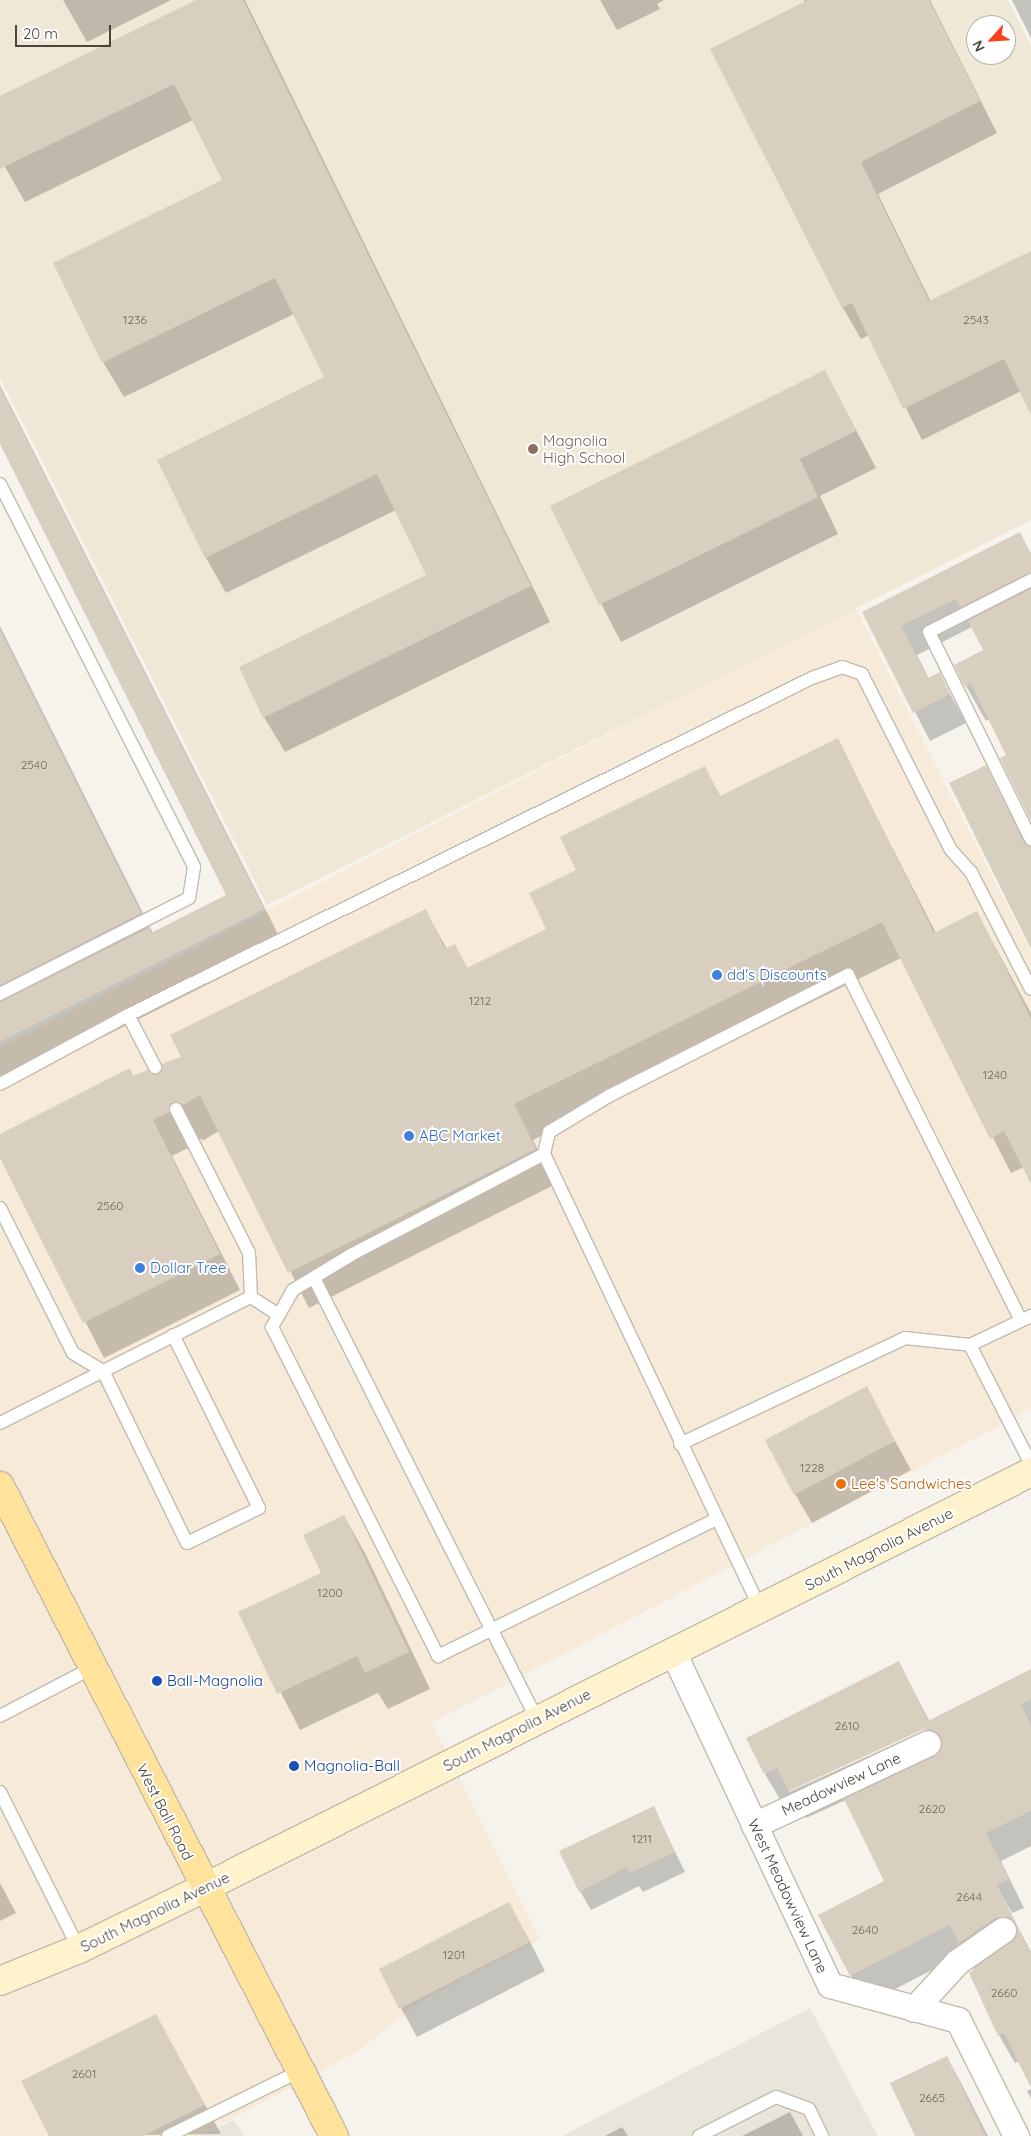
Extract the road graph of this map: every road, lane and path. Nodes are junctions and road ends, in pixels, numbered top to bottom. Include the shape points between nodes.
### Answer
1 (0, 484) edge
2 (1031, 580) edge
3 (1031, 839) edge
4 (1031, 989) edge
5 (0, 994) edge
6 (128, 1015) junction
7 (155, 1067) dead end
8 (0, 1084) edge
9 (176, 1109) dead end
10 (544, 1154) junction
11 (0, 1208) edge
12 (314, 1278) junction
13 (251, 1297) junction
14 (279, 1315) junction
15 (1026, 1318) edge
16 (173, 1336) junction
17 (970, 1346) junction
18 (103, 1371) junction
19 (0, 1423) edge
20 (680, 1444) junction
21 (1031, 1464) edge
22 (1031, 1472) edge
23 (2, 1493) edge
24 (717, 1519) junction
25 (760, 1608) junction
26 (493, 1629) junction
27 (673, 1652) junction
28 (92, 1668) junction
29 (0, 1716) edge
30 (537, 1720) junction
31 (928, 1743) dead end
32 (0, 1792) edge
33 (754, 1825) junction
34 (204, 1888) junction
35 (1003, 1930) dead end
36 (79, 1949) junction
37 (0, 1981) edge
38 (914, 2008) junction
39 (300, 2071) junction
40 (168, 2136) edge
41 (334, 2136) edge
42 (699, 2136) edge
43 (822, 2136) edge
44 (1016, 2136) edge

1 - 5 lane via 194,868 189,898
2 - 3 lane via 928,632
4 - 6 lane via 972,872 951,850 862,674 842,666
6 - 7 lane
6 - 8 lane
9 - 13 lane via 249,1253
10 - 12 lane
10 - 15 lane via 549,1132 609,1096 848,975
10 - 20 lane via 604,1274
11 - 18 lane via 73,1353
12 - 14 lane via 293,1290
12 - 26 lane via 483,1618
13 - 14 lane
13 - 16 lane
14 - 26 lane via 272,1327 438,1656
15 - 17 lane
16 - 18 lane
16 - 18 lane via 259,1508 187,1543
17 - 20 lane via 905,1338
17 - 21 lane
18 - 19 lane
20 - 24 lane
22 - 25 main road, South Magnolia Avenue
23 - 28 main road, West Ball Road
24 - 25 lane
24 - 26 lane
25 - 27 main road, South Magnolia Avenue
26 - 30 lane
27 - 30 main road, South Magnolia Avenue
27 - 33 street, West Meadowview Lane
28 - 29 lane
28 - 34 main road, West Ball Road
30 - 34 main road, South Magnolia Avenue
31 - 33 street, Meadowview Lane
32 - 36 lane
33 - 38 street, West Meadowview Lane via 830,1985
34 - 36 main road, South Magnolia Avenue
34 - 39 main road, West Ball Road
35 - 38 street via 957,1962
36 - 37 main road, South Magnolia Avenue
38 - 44 street, West Meadowview Lane via 958,2020
39 - 40 lane
39 - 41 main road, West Ball Road
42 - 43 lane via 776,2097 809,2109

